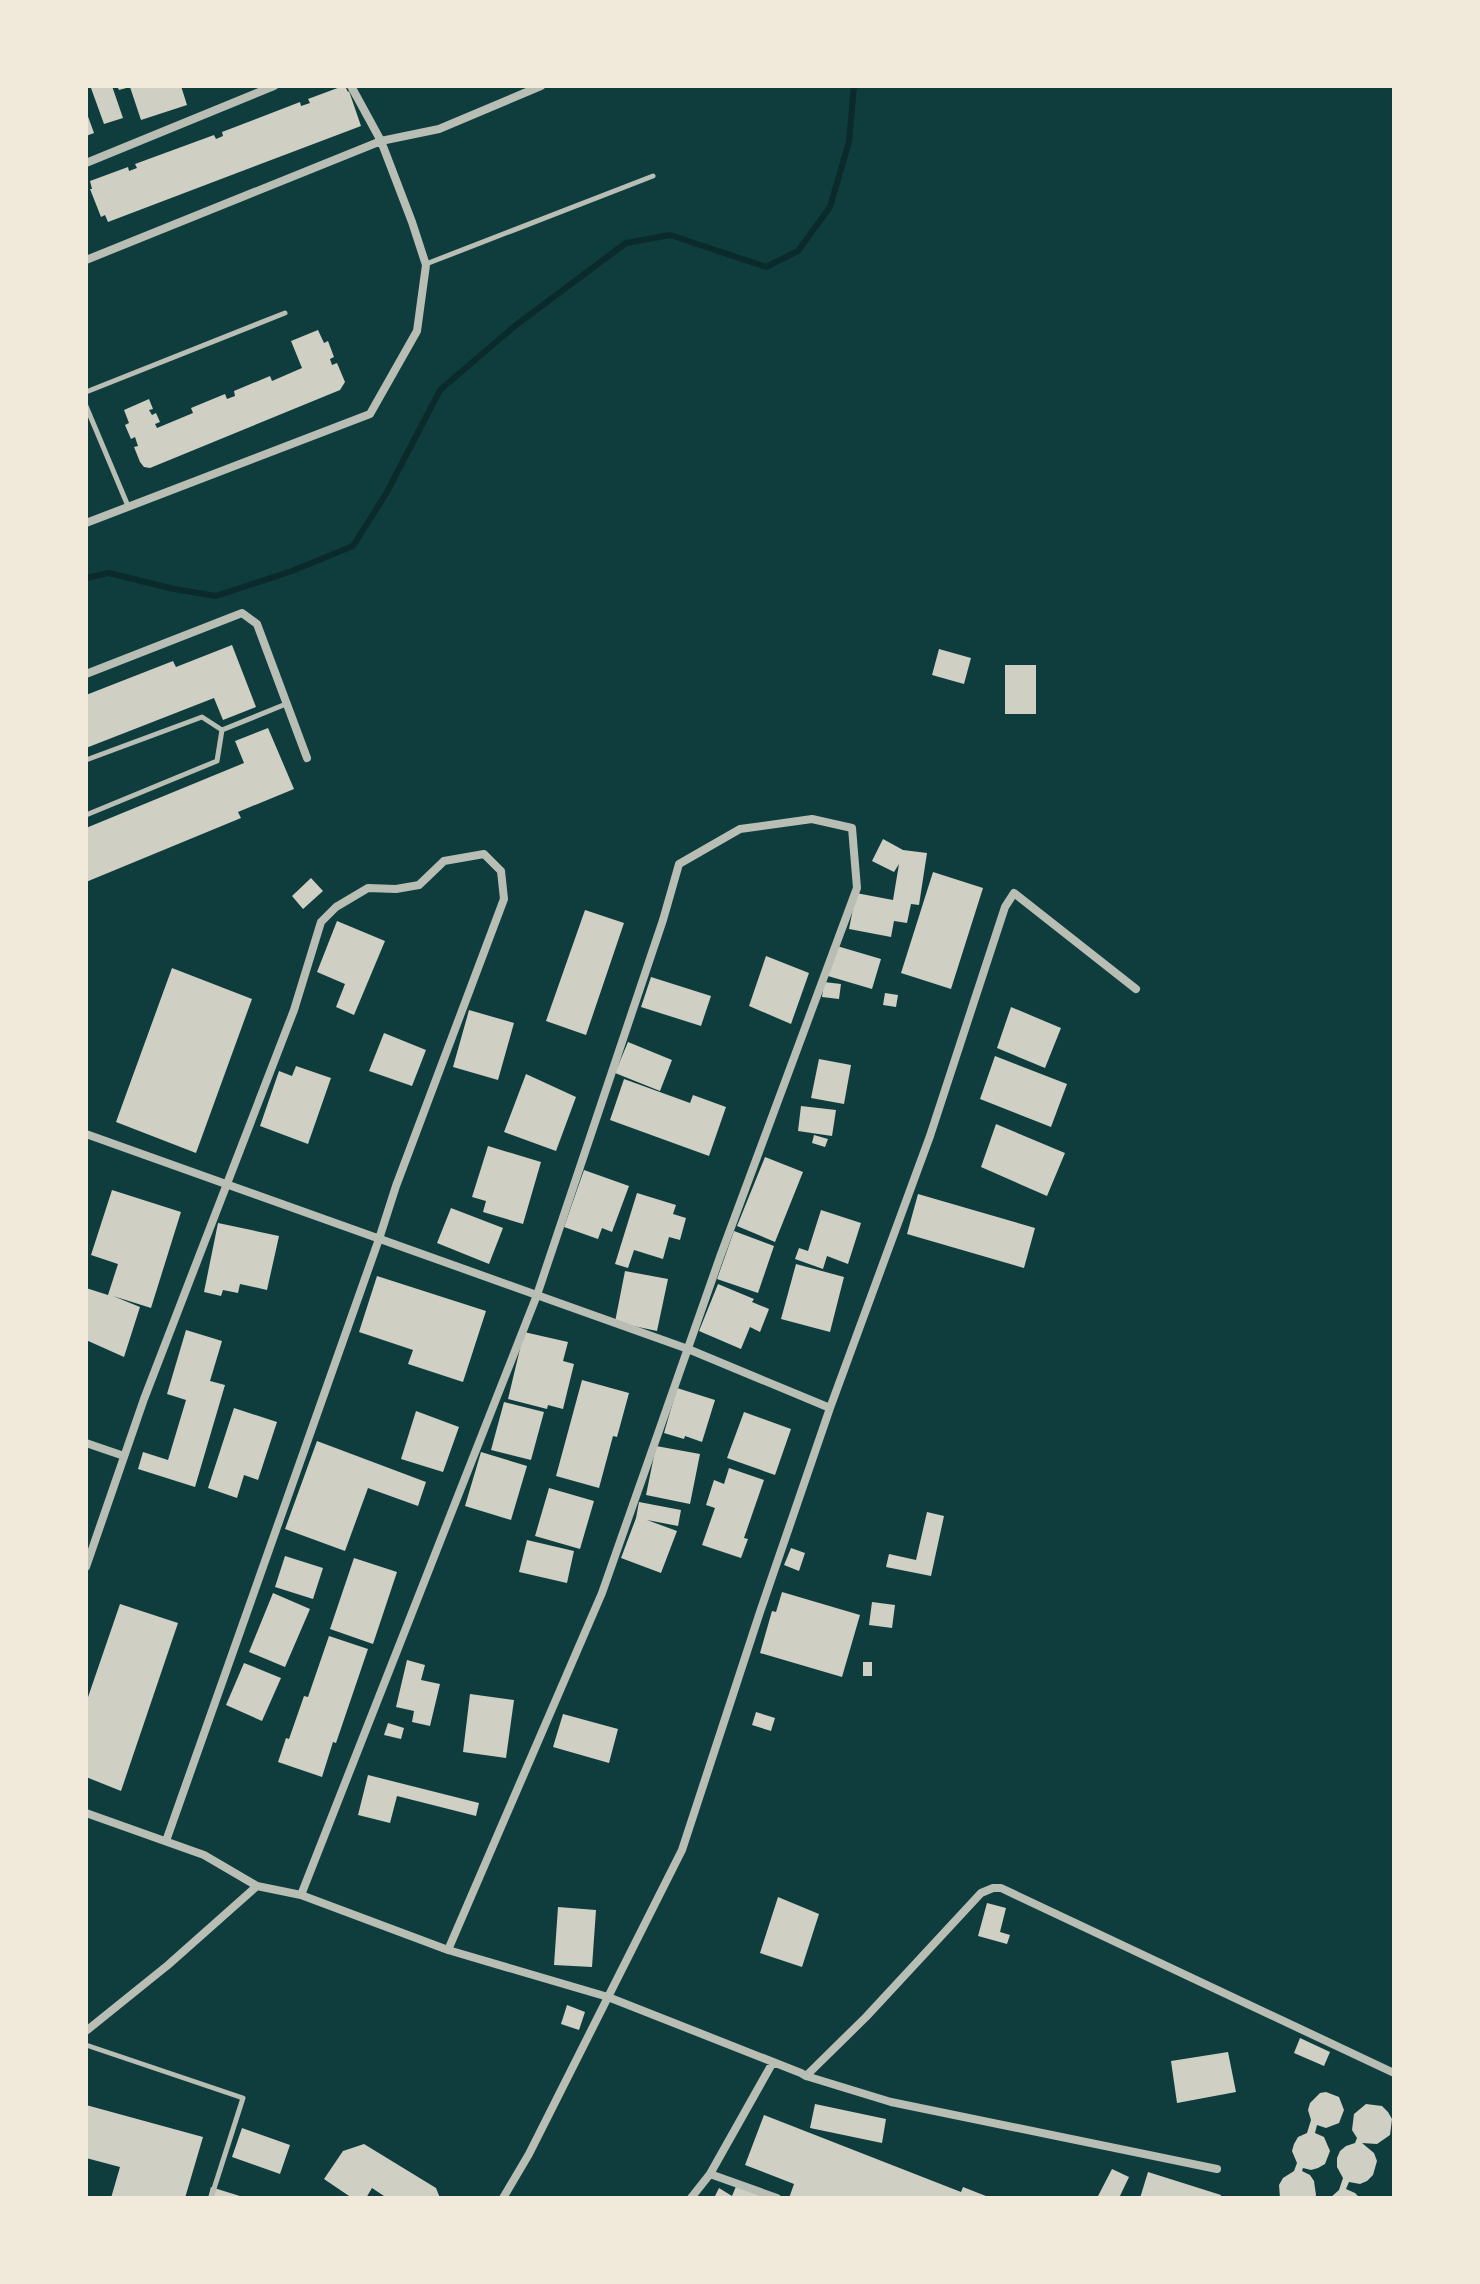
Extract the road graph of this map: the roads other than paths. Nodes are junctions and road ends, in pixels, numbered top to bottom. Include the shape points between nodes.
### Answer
1 (274, 86) edge
2 (351, 86) edge
3 (541, 86) edge
4 (381, 141) junction
5 (86, 163) edge
6 (653, 176) dead end
7 (86, 260) edge
8 (426, 265) junction
9 (285, 313) dead end
10 (86, 392) edge
11 (86, 406) edge
12 (128, 506) junction
13 (86, 523) edge
14 (86, 674) edge
15 (287, 704) junction
16 (222, 730) junction
17 (307, 758) dead end
18 (86, 760) edge
19 (86, 815) edge
20 (1136, 989) dead end
21 (86, 1134) edge
22 (226, 1184) junction
23 (379, 1239) junction
24 (537, 1295) junction
25 (688, 1349) junction
26 (830, 1408) junction
27 (86, 1443) edge
28 (124, 1456) junction
29 (86, 1567) edge
30 (86, 1813) edge
31 (166, 1841) junction
32 (257, 1886) junction
33 (301, 1895) junction
34 (448, 1950) junction
35 (608, 1997) junction
36 (86, 2031) edge
37 (86, 2045) edge
38 (773, 2062) junction
39 (1394, 2073) edge
40 (806, 2076) junction
41 (1217, 2169) dead end
42 (710, 2174) junction
43 (211, 2198) edge
44 (503, 2198) edge
45 (691, 2198) edge
46 (777, 2198) edge

1 - 5 street
2 - 4 street
3 - 4 street via 439,129
4 - 7 street
4 - 8 street
6 - 8 lane
8 - 12 street via 417,331 370,414
9 - 10 lane
11 - 12 lane
12 - 13 street
14 - 15 street via 242,613 257,624
15 - 16 lane
15 - 17 street
16 - 18 lane via 202,717
16 - 19 lane via 217,761
20 - 26 street via 1014,893
21 - 22 street
22 - 23 street
22 - 23 street via 294,1010 321,922 368,888 419,885 444,861 484,854 501,871 504,899
22 - 28 street
23 - 24 street
23 - 31 street
24 - 25 street
24 - 25 street via 679,864 740,829 812,819 852,828 857,888
24 - 33 street
25 - 26 street
25 - 34 street via 602,1593
26 - 35 street via 682,1850
27 - 28 street
28 - 29 street
30 - 31 street
31 - 32 street via 204,1855
32 - 33 street
32 - 36 street
33 - 34 street
34 - 35 street
35 - 38 street
35 - 44 street
37 - 43 lane via 243,2098
38 - 40 street
38 - 42 street
39 - 40 street via 993,1888 981,1893
40 - 41 street via 891,2102
42 - 45 street
42 - 46 street

